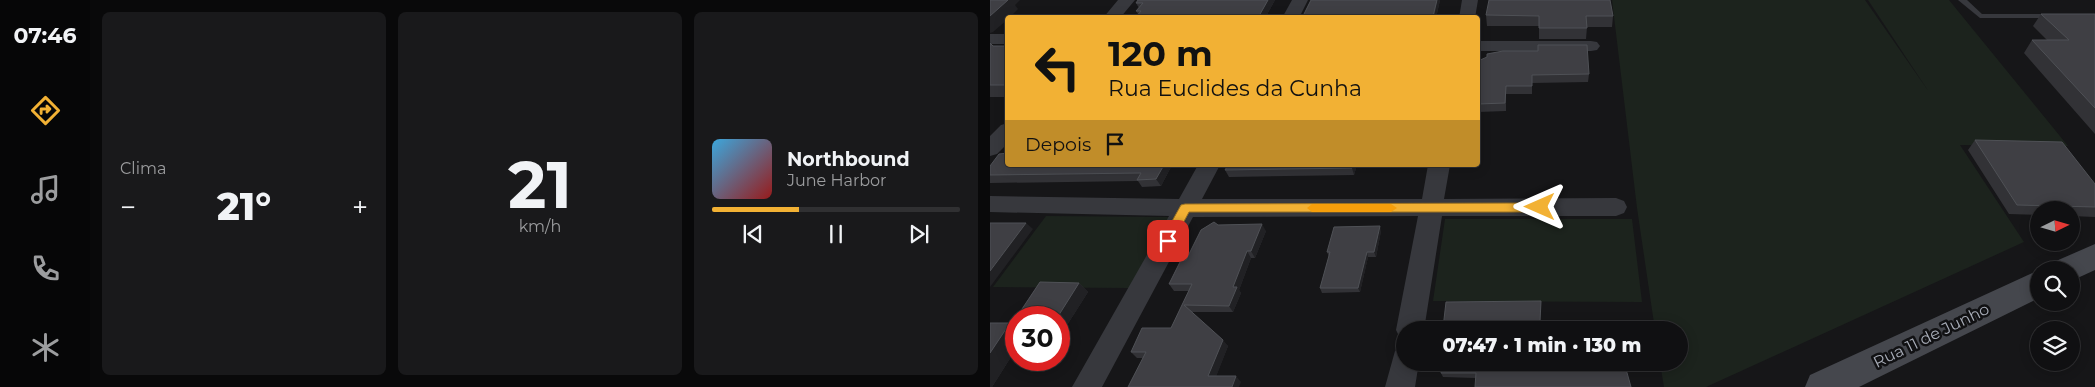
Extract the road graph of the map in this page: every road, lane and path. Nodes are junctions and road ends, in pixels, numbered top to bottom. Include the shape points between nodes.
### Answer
1 (1127, 0) edge
2 (1300, 0) edge
3 (1470, 0) edge
4 (1962, 0) edge
5 (1114, 15) edge
6 (1292, 15) edge
7 (1468, 15) edge
8 (2064, 16) edge
9 (990, 39) edge
10 (1005, 39) edge
11 (1480, 46) edge
12 (1591, 46) dead end
13 (1005, 133) edge
14 (990, 149) edge
15 (1208, 167) edge
16 (1439, 167) edge
17 (990, 204) edge
18 (1616, 207) dead end
19 (1185, 208) junction
20 (1431, 208) junction
21 (2095, 256) edge
22 (2080, 264) edge
23 (2030, 287) edge
24 (1412, 321) edge
25 (1403, 371) edge
26 (1087, 387) edge
27 (1400, 387) edge
28 (1823, 387) edge

1 - 5 street
2 - 6 street
3 - 7 street
4 - 8 lane via 1973,12 1983,16
9 - 10 street
11 - 12 street
13 - 14 street
15 - 19 street
16 - 20 street
17 - 19 street
18 - 20 street
19 - 20 street
19 - 26 street
20 - 24 street
21 - 22 street
23 - 28 street, Rua 11 de Junho
25 - 27 street

